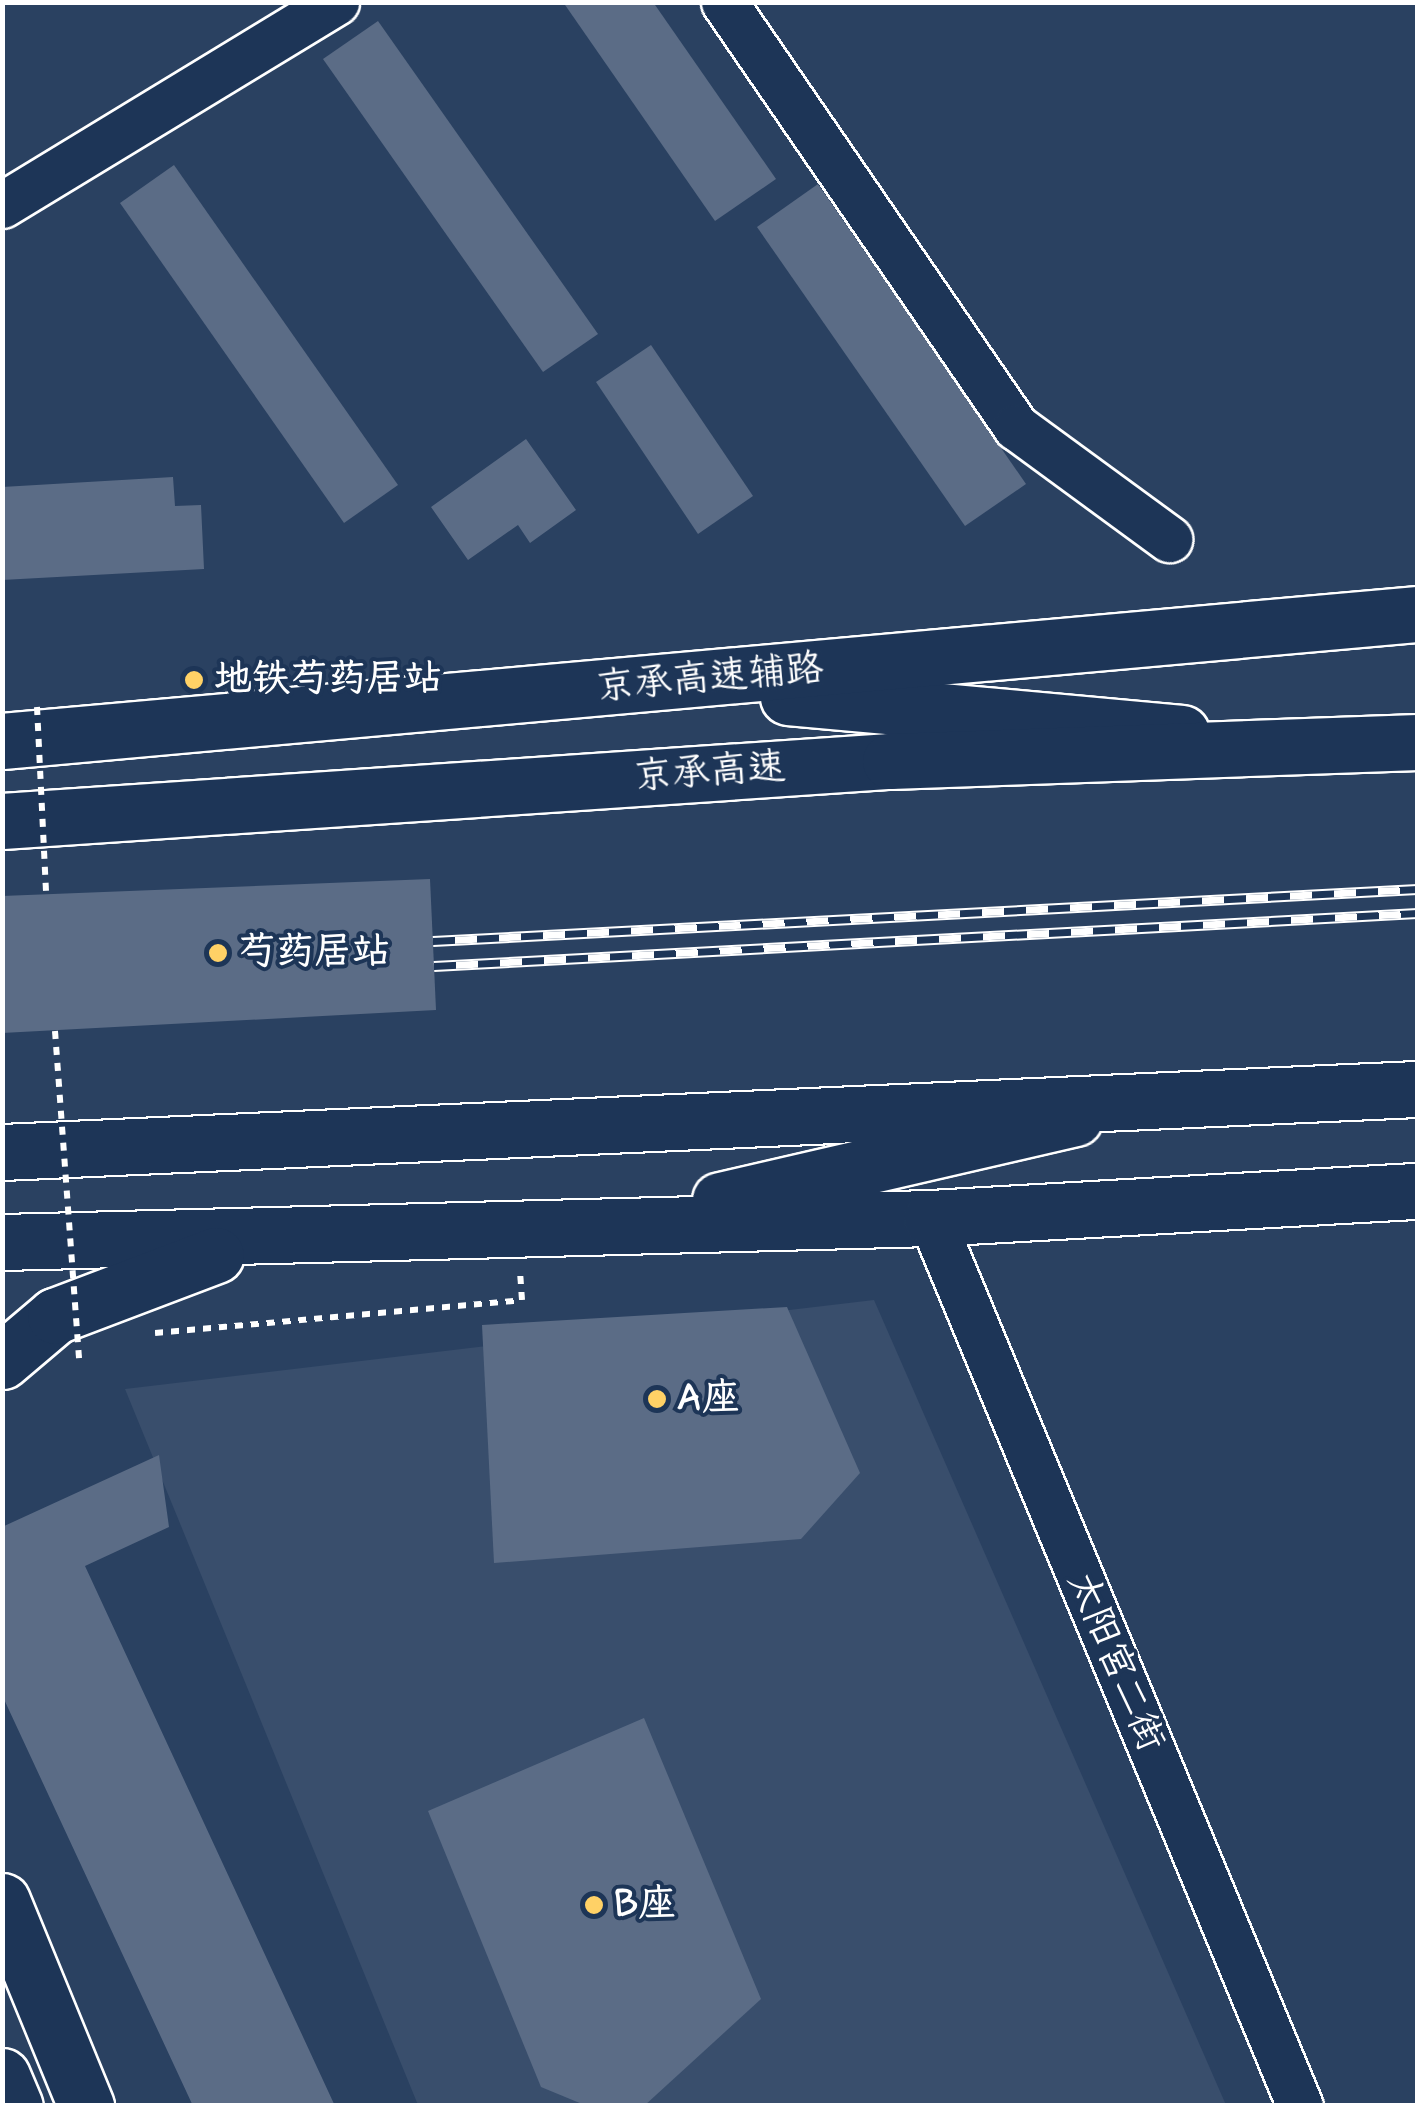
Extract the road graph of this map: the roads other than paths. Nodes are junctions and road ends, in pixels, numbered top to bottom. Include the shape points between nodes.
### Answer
1 (336, 2) edge
2 (724, 2) edge
3 (2, 205) edge
4 (1170, 539) dead end
5 (1418, 614) edge
6 (647, 685) junction
7 (20, 724) edge
8 (1418, 742) edge
9 (1323, 746) junction
10 (2, 820) edge
11 (1418, 1089) edge
12 (1146, 1101) junction
13 (2, 1152) edge
14 (1418, 1191) edge
15 (931, 1218) junction
16 (606, 1227) junction
17 (256, 1240) junction
18 (2, 1242) edge
19 (2, 1362) edge
20 (2, 1900) edge
21 (2, 2076) edge
22 (15, 2106) edge
23 (86, 2106) edge
24 (1300, 2106) edge

1 - 3 street
2 - 4 street via 1016,427
5 - 6 main road, 京承高速辅路
6 - 7 main road, 京承高速辅路
6 - 9 main road
8 - 9 main road, 京承高速
9 - 10 main road, 京承高速 via 890,761
11 - 12 main road
12 - 13 main road
12 - 16 main road
14 - 15 main road
15 - 16 main road
15 - 24 street, 太阳宫二街
16 - 17 main road
17 - 18 main road
17 - 19 main road via 55,1316
20 - 23 main road
21 - 22 main road

